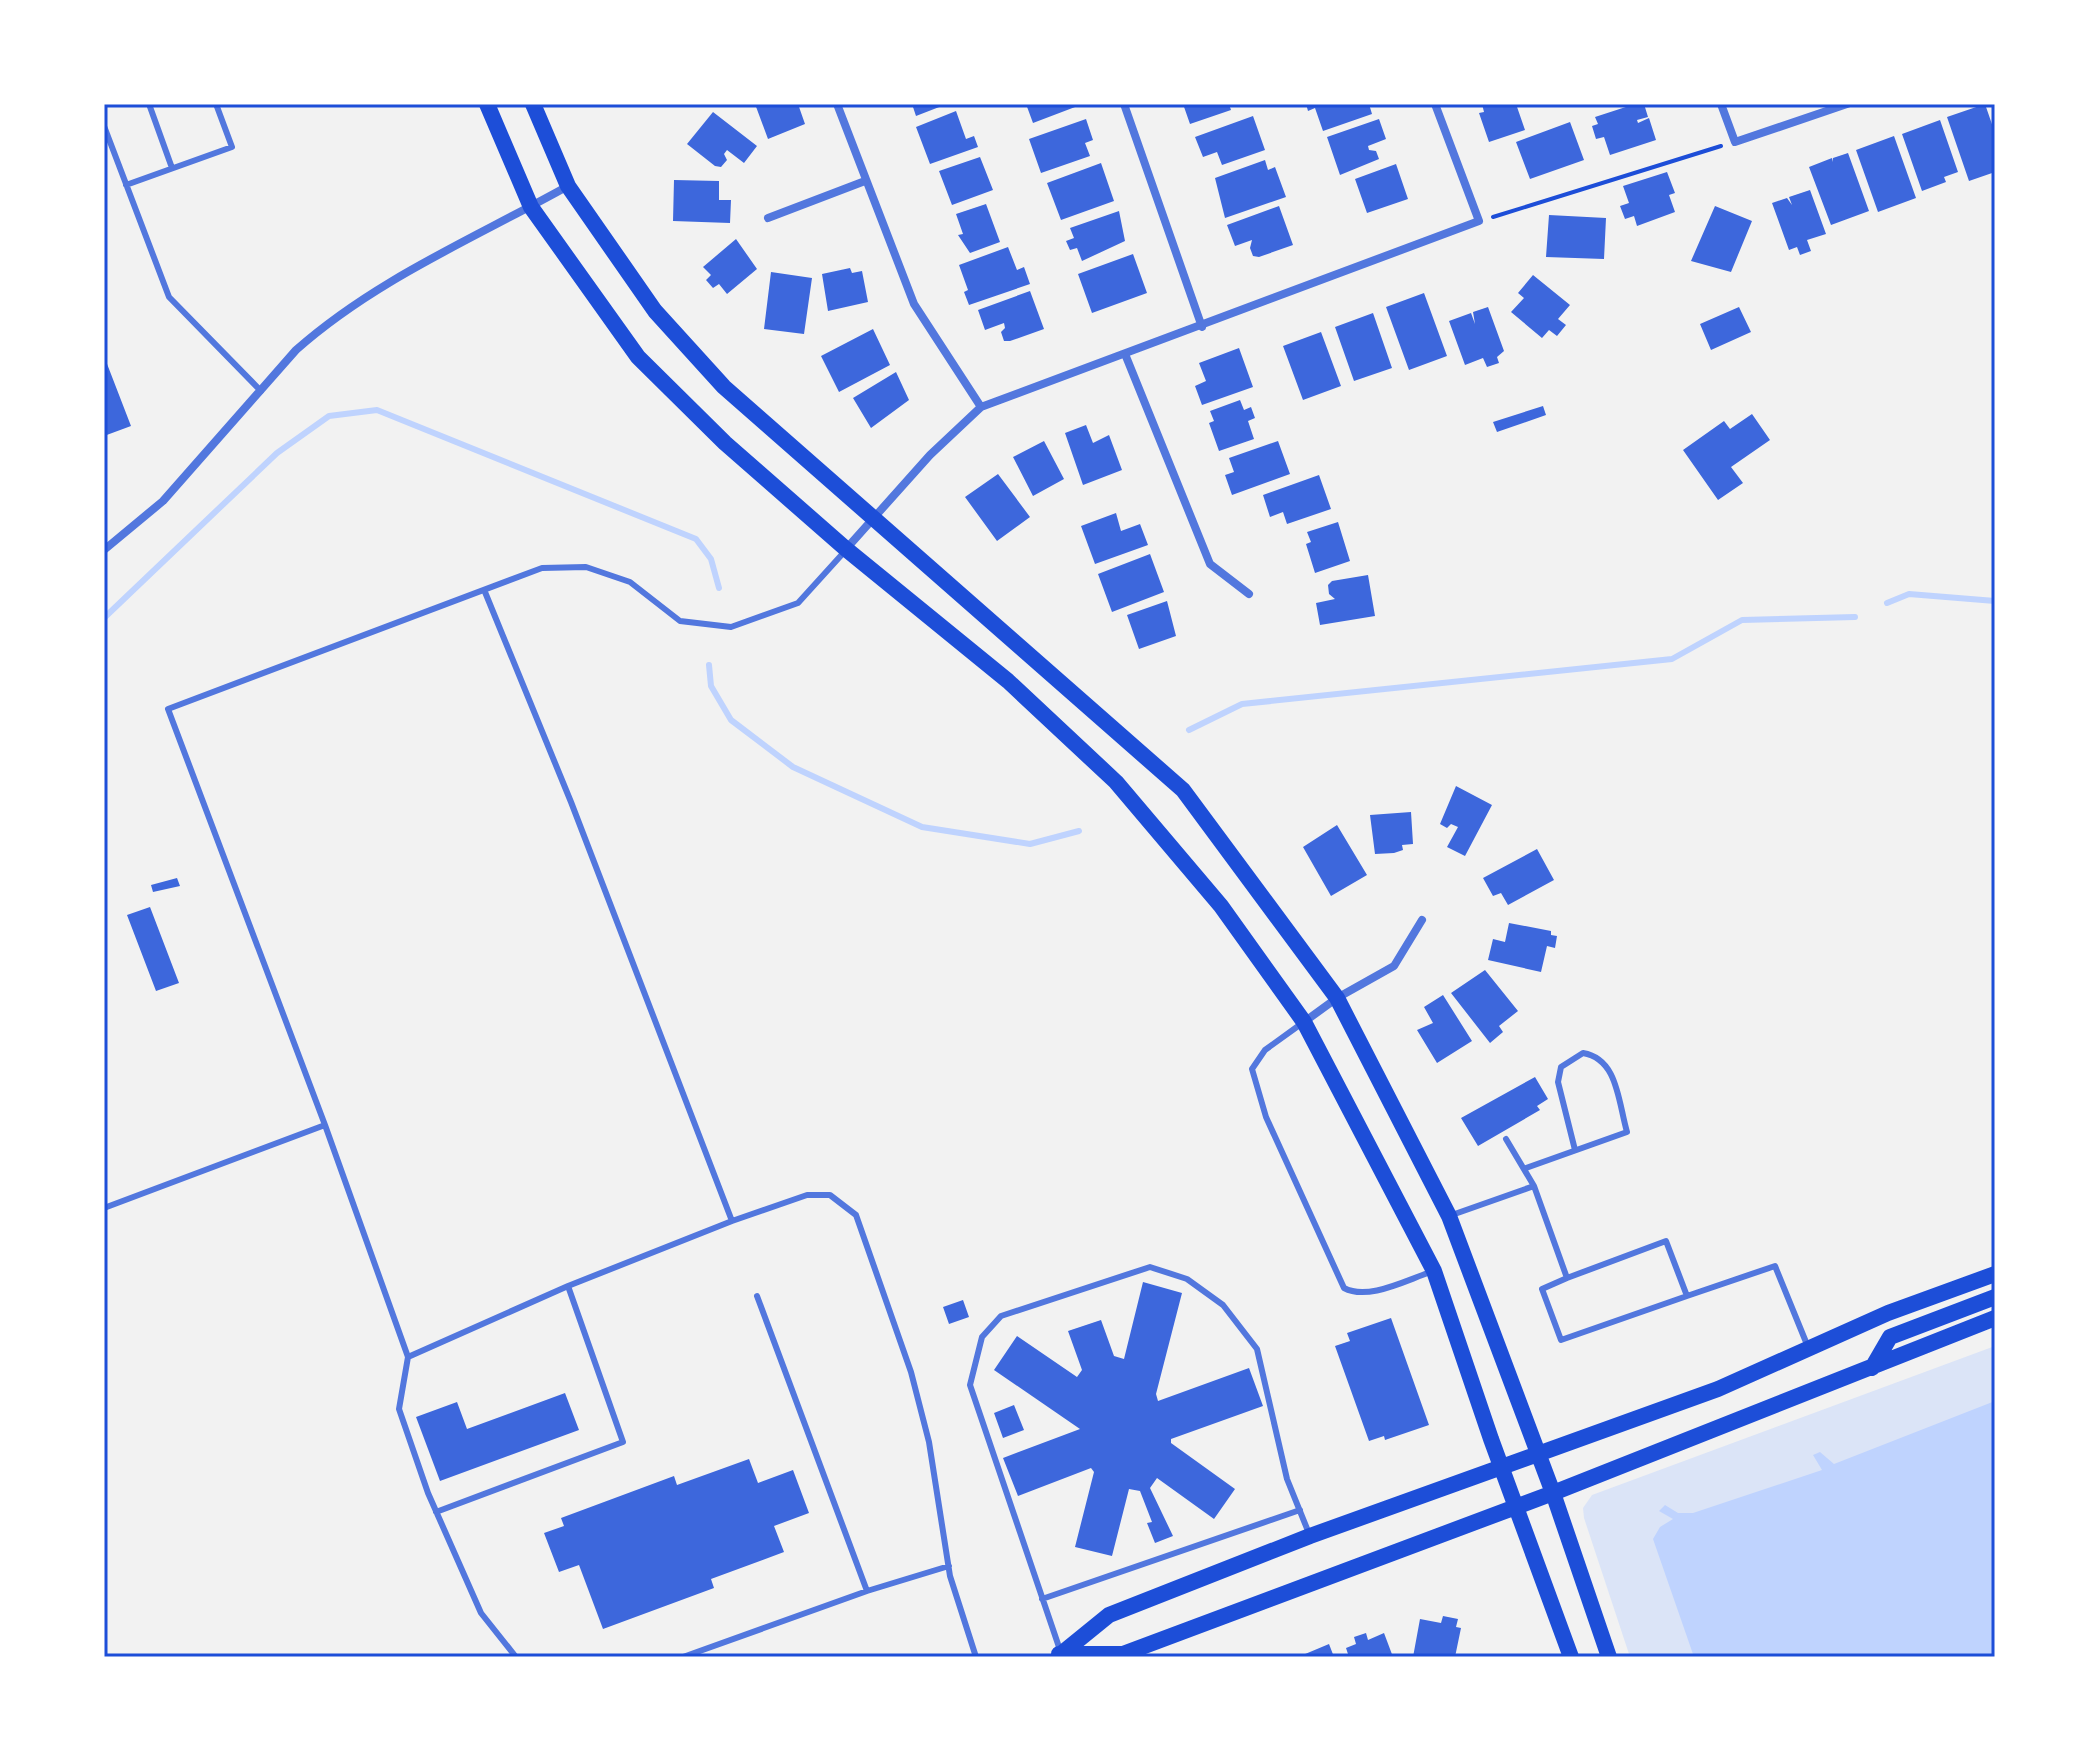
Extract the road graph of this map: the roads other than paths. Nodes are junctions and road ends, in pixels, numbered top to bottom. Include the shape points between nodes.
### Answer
1 (149, 104) edge
2 (216, 104) edge
3 (487, 104) edge
4 (533, 104) edge
5 (837, 104) edge
6 (1124, 104) edge
7 (1435, 104) edge
8 (1721, 104) edge
9 (1847, 104) edge
10 (104, 126) edge
11 (172, 168) junction
12 (865, 181) junction
13 (126, 185) junction
14 (568, 186) junction
15 (531, 207) junction
16 (768, 218) dead end
17 (1202, 327) junction
18 (1125, 354) junction
19 (261, 391) junction
20 (981, 407) junction
21 (876, 519) junction
22 (846, 549) junction
23 (104, 550) edge
24 (485, 592) junction
25 (1249, 594) dead end
26 (1422, 920) dead end
27 (1337, 998) junction
28 (1304, 1022) junction
29 (325, 1125) junction
30 (1506, 1139) dead end
31 (1575, 1150) junction
32 (1526, 1168) junction
33 (1534, 1186) junction
34 (104, 1208) edge
35 (1449, 1216) junction
36 (732, 1221) junction
37 (1434, 1271) junction
38 (1995, 1274) edge
39 (1567, 1278) junction
40 (568, 1286) junction
41 (757, 1296) dead end
42 (1687, 1296) junction
43 (1995, 1297) edge
44 (1995, 1318) edge
45 (1808, 1347) junction
46 (408, 1357) junction
47 (1872, 1368) junction
48 (1538, 1454) junction
49 (1502, 1469) junction
50 (1553, 1493) junction
51 (1517, 1507) junction
52 (1300, 1510) junction
53 (436, 1512) junction
54 (1310, 1536) junction
55 (949, 1566) junction
56 (867, 1591) junction
57 (1042, 1599) junction
58 (1056, 1655) edge
59 (516, 1657) edge
60 (683, 1657) edge
61 (976, 1657) edge
62 (1571, 1657) edge
63 (1609, 1657) edge

1 - 11 lane
2 - 11 lane via 232,147
3 - 15 main road
4 - 14 main road
5 - 12 street
6 - 17 street
7 - 17 street via 1479,221
8 - 9 street via 1735,142
10 - 13 lane
11 - 13 lane
12 - 16 street
12 - 20 street via 914,304
13 - 19 lane via 169,297
14 - 15 street
14 - 21 main road via 655,311 724,387
15 - 19 street via 349,306 296,350
15 - 22 main road via 638,357 725,443
17 - 18 street
18 - 20 street
18 - 25 street via 1210,564
19 - 23 street via 163,501
20 - 21 street via 930,455
21 - 22 street
21 - 27 main road via 1183,790
22 - 24 lane via 798,603 731,627 680,621 630,582 586,567 542,568
22 - 28 main road via 1008,681 1116,782 1221,906
24 - 29 lane via 168,709
24 - 36 lane
26 - 27 street via 1394,966
27 - 28 street
27 - 35 main road
28 - 37 main road
28 - 37 lane via 1265,1050 1252,1069 1253,1079 1344,1288 1373,1290
29 - 34 lane
29 - 46 lane
30 - 32 lane
31 - 31 lane via 1627,1132 1608,1064 1583,1053 1561,1067 1558,1082
31 - 32 lane
32 - 33 lane
33 - 35 lane
33 - 39 lane
35 - 48 main road
36 - 40 lane
36 - 55 lane via 807,1195 830,1195 856,1215 911,1372 929,1442
37 - 49 main road
38 - 45 main road
39 - 42 lane via 1666,1241
39 - 42 lane via 1542,1289 1561,1340
40 - 46 lane
40 - 53 lane via 623,1442
41 - 56 lane
42 - 45 lane via 1775,1266
43 - 47 main road via 1890,1337
44 - 47 main road
45 - 48 main road via 1718,1389
46 - 53 lane via 399,1409
47 - 50 main road
48 - 49 main road
48 - 50 main road
49 - 51 main road
49 - 54 main road
50 - 51 main road
50 - 63 main road
51 - 58 main road via 1123,1654
51 - 62 main road
52 - 54 lane
52 - 57 lane
52 - 57 lane via 1287,1479 1257,1349 1223,1305 1187,1279 1150,1267 1001,1316 982,1337 970,1385
53 - 59 lane via 481,1613
54 - 58 main road via 1109,1615
55 - 56 lane
55 - 61 lane
56 - 60 lane
57 - 58 lane

